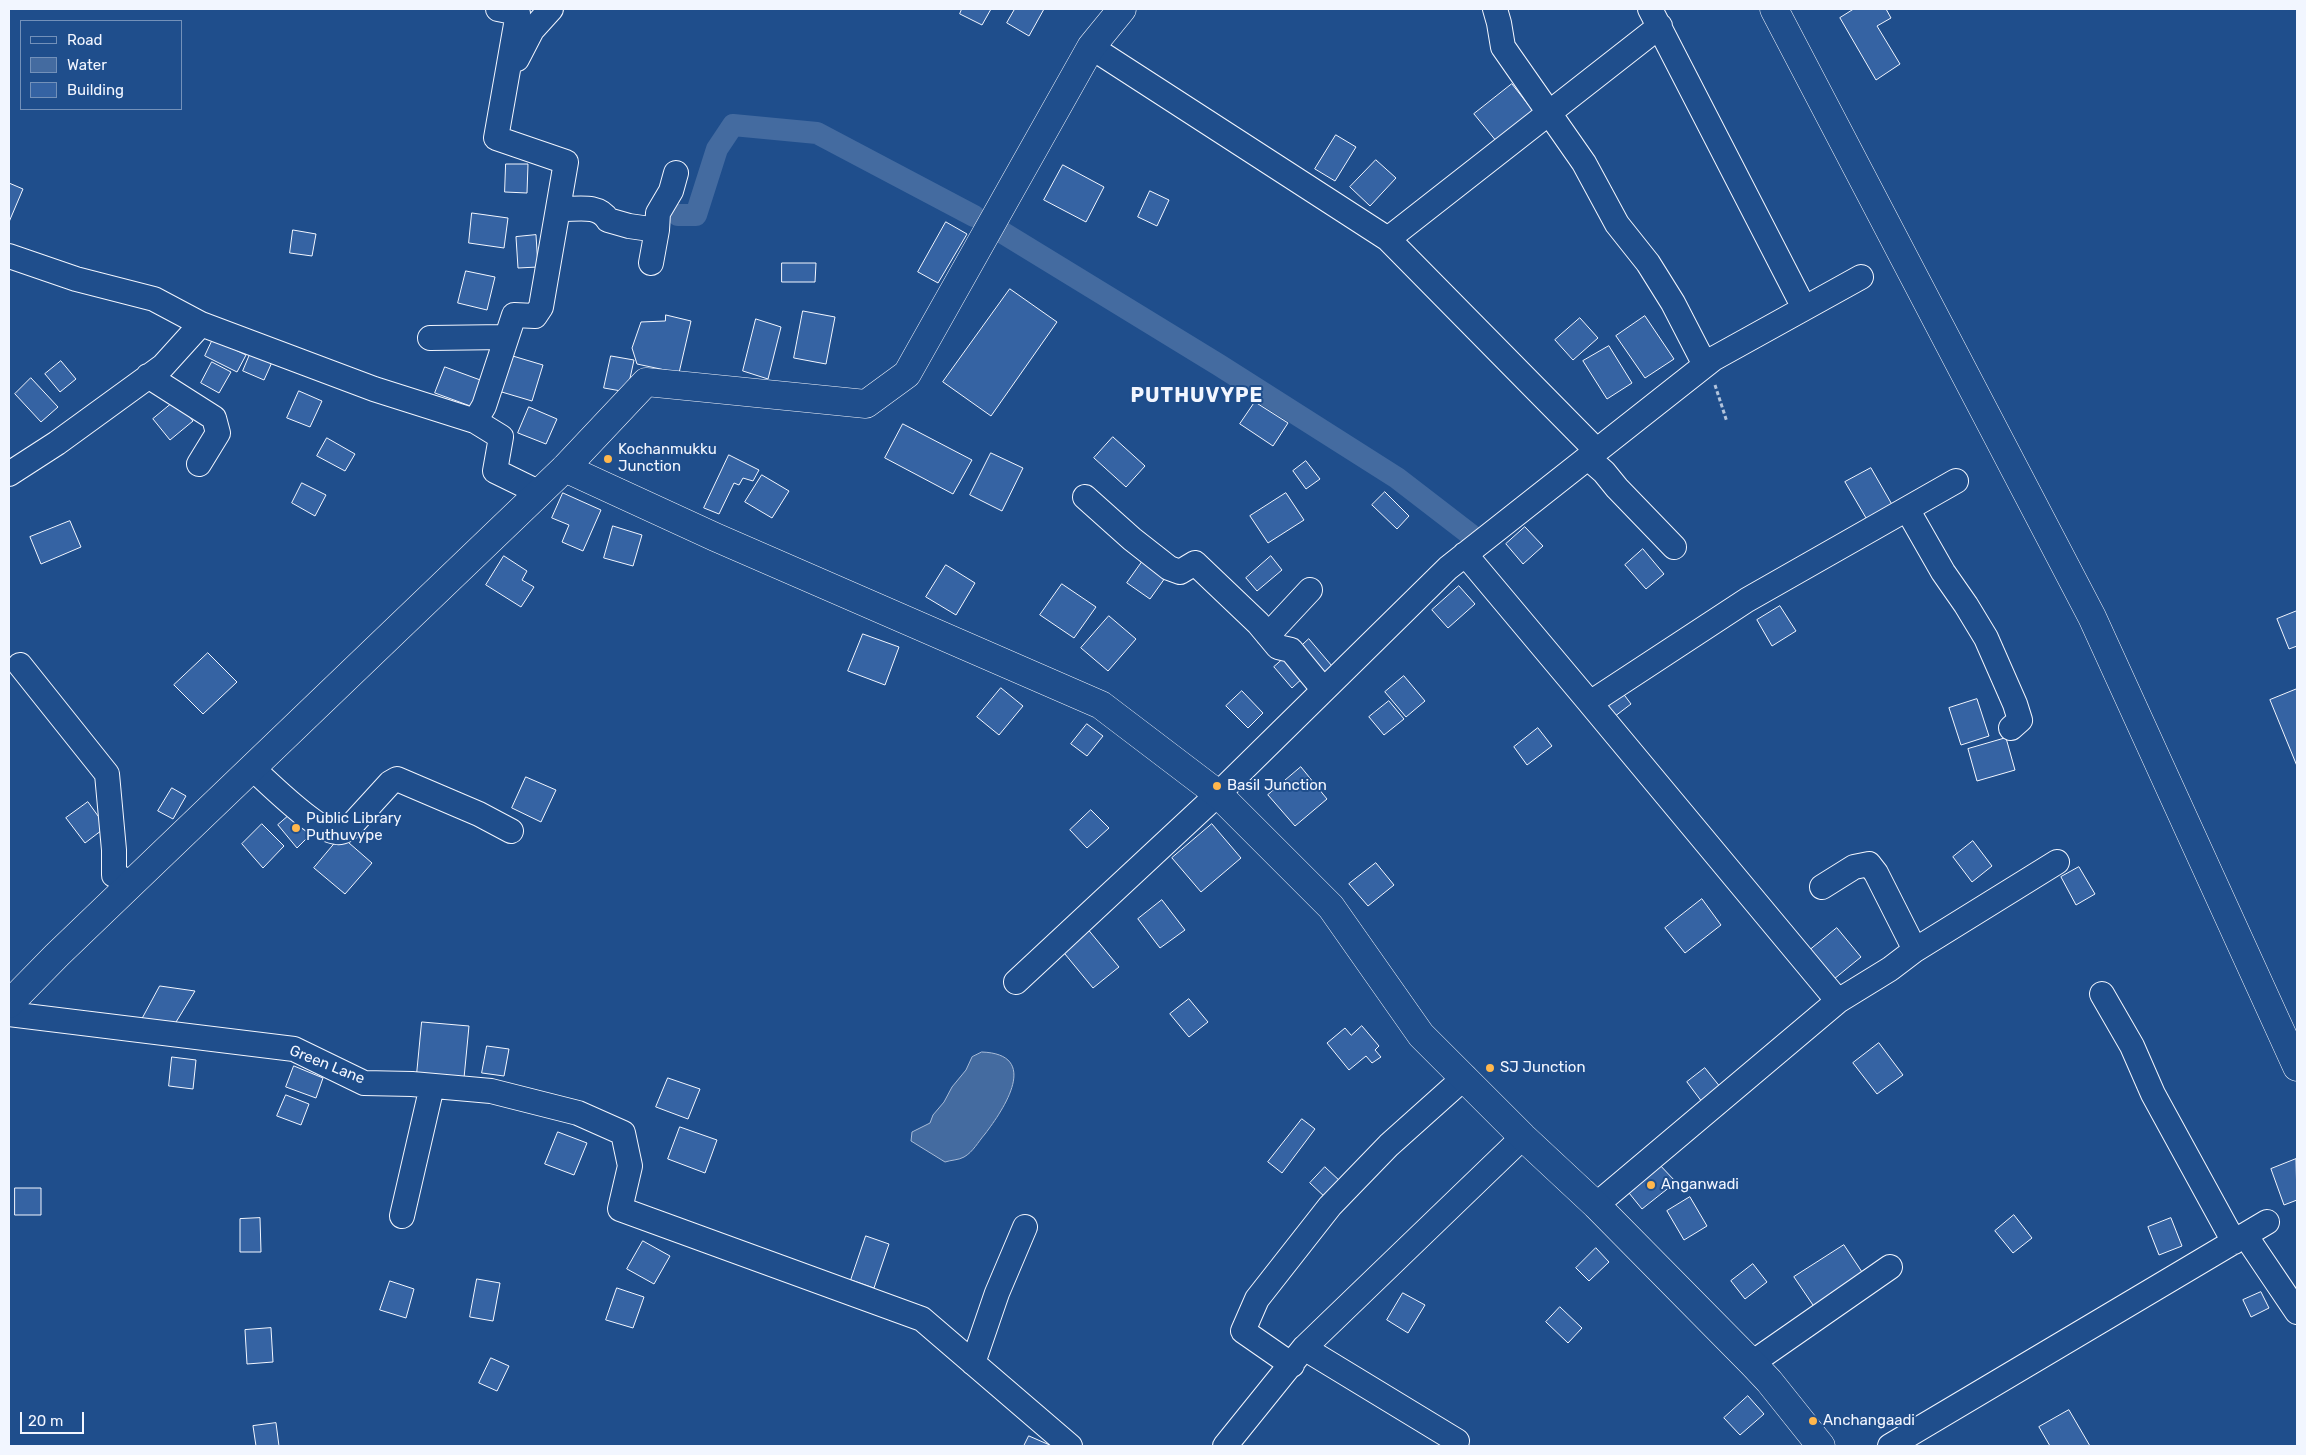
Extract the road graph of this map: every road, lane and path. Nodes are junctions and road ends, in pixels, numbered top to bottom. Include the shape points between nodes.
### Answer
1 (498, 9) edge
2 (551, 9) edge
3 (1122, 9) edge
4 (1495, 9) edge
5 (1774, 9) edge
6 (1655, 17) edge
7 (1091, 47) junction
8 (506, 78) junction
9 (1549, 113) junction
10 (674, 177) dead end
11 (558, 208) junction
12 (659, 218) junction
13 (1388, 239) junction
14 (9, 256) edge
15 (651, 263) dead end
16 (1860, 277) dead end
17 (1804, 308) junction
18 (201, 324) junction
19 (506, 337) junction
20 (430, 338) dead end
21 (1706, 365) junction
22 (148, 376) junction
23 (475, 421) junction
24 (1727, 422) dead end
25 (1593, 454) junction
26 (199, 464) dead end
27 (565, 468) junction
28 (9, 474) edge
29 (1956, 481) dead end
30 (540, 493) junction
31 (1085, 497) dead end
32 (1907, 509) junction
33 (1674, 547) dead end
34 (1465, 554) junction
35 (1310, 590) dead end
36 (1268, 634) junction
37 (20, 665) dead end
38 (1323, 689) junction
39 (1590, 702) junction
40 (2011, 728) dead end
41 (252, 768) junction
42 (1218, 794) junction
43 (511, 831) dead end
44 (2057, 862) dead end
45 (132, 883) junction
46 (1822, 888) dead end
47 (1915, 950) junction
48 (1016, 982) dead end
49 (2102, 994) dead end
50 (1838, 1001) junction
51 (9, 1004) edge
52 (9, 1014) edge
53 (2297, 1067) edge
54 (1464, 1077) junction
55 (432, 1086) junction
56 (1523, 1137) junction
57 (1596, 1204) junction
58 (402, 1216) dead end
59 (2267, 1222) dead end
60 (1025, 1227) dead end
61 (2240, 1238) junction
62 (1890, 1267) dead end
63 (2297, 1312) edge
64 (1298, 1356) junction
65 (973, 1363) junction
66 (1752, 1363) junction
67 (1813, 1444) edge
68 (1070, 1446) edge
69 (1225, 1446) edge
70 (1453, 1446) edge
71 (1890, 1446) edge

1 - 8 street via 518,13
2 - 8 street via 532,30
3 - 7 main road
4 - 9 street via 1503,48
5 - 53 main road via 2092,616
6 - 9 street
6 - 17 street
7 - 13 street
7 - 27 main road via 907,374 866,404 646,382
8 - 11 street via 496,138 566,162
9 - 13 street
9 - 21 street via 1584,163 1617,224 1658,278
10 - 12 street
11 - 12 street via 596,209 608,220 629,226
11 - 19 street via 541,307 535,316 514,316
12 - 15 street
13 - 25 street
14 - 18 street via 76,279 154,299
16 - 17 street
17 - 21 street
18 - 22 street via 163,366
18 - 23 street via 374,389
19 - 20 street
19 - 23 street via 484,406
21 - 24 path
21 - 25 street
22 - 26 street via 214,418 218,433
22 - 28 street
23 - 30 street via 501,437 495,471
25 - 33 street via 1617,488
25 - 34 street
27 - 30 main road
27 - 42 main road via 1101,705
29 - 32 street
30 - 41 main road
31 - 36 street via 1169,568 1180,572 1195,562
32 - 39 street via 1747,600
32 - 40 street via 1986,638 2018,712 2020,720
34 - 38 street
34 - 39 street
35 - 36 street
36 - 38 street via 1278,647 1290,650
37 - 45 street via 107,774 114,875
38 - 42 street
39 - 50 street
41 - 43 street via 330,831 339,833 348,829 390,782 397,780 468,809
41 - 45 main road
42 - 48 street
42 - 54 main road via 1331,907 1421,1035
44 - 47 street
45 - 51 main road
46 - 47 street via 1854,867 1869,864
47 - 50 street
49 - 61 street via 2132,1046 2153,1094
50 - 57 street
52 - 55 street, Green Lane via 294,1049 364,1083
54 - 56 main road
54 - 64 street via 1389,1145 1330,1206 1257,1299 1243,1331
55 - 58 street
55 - 65 street, Green Lane via 491,1091 578,1113 623,1134 630,1166 620,1209 922,1319
56 - 57 main road
56 - 64 street
57 - 66 main road
59 - 61 street
60 - 65 street via 997,1293
61 - 63 street
61 - 71 street
62 - 66 street
64 - 69 street
64 - 70 street via 1457,1440
65 - 68 street
66 - 67 main road via 1769,1381

